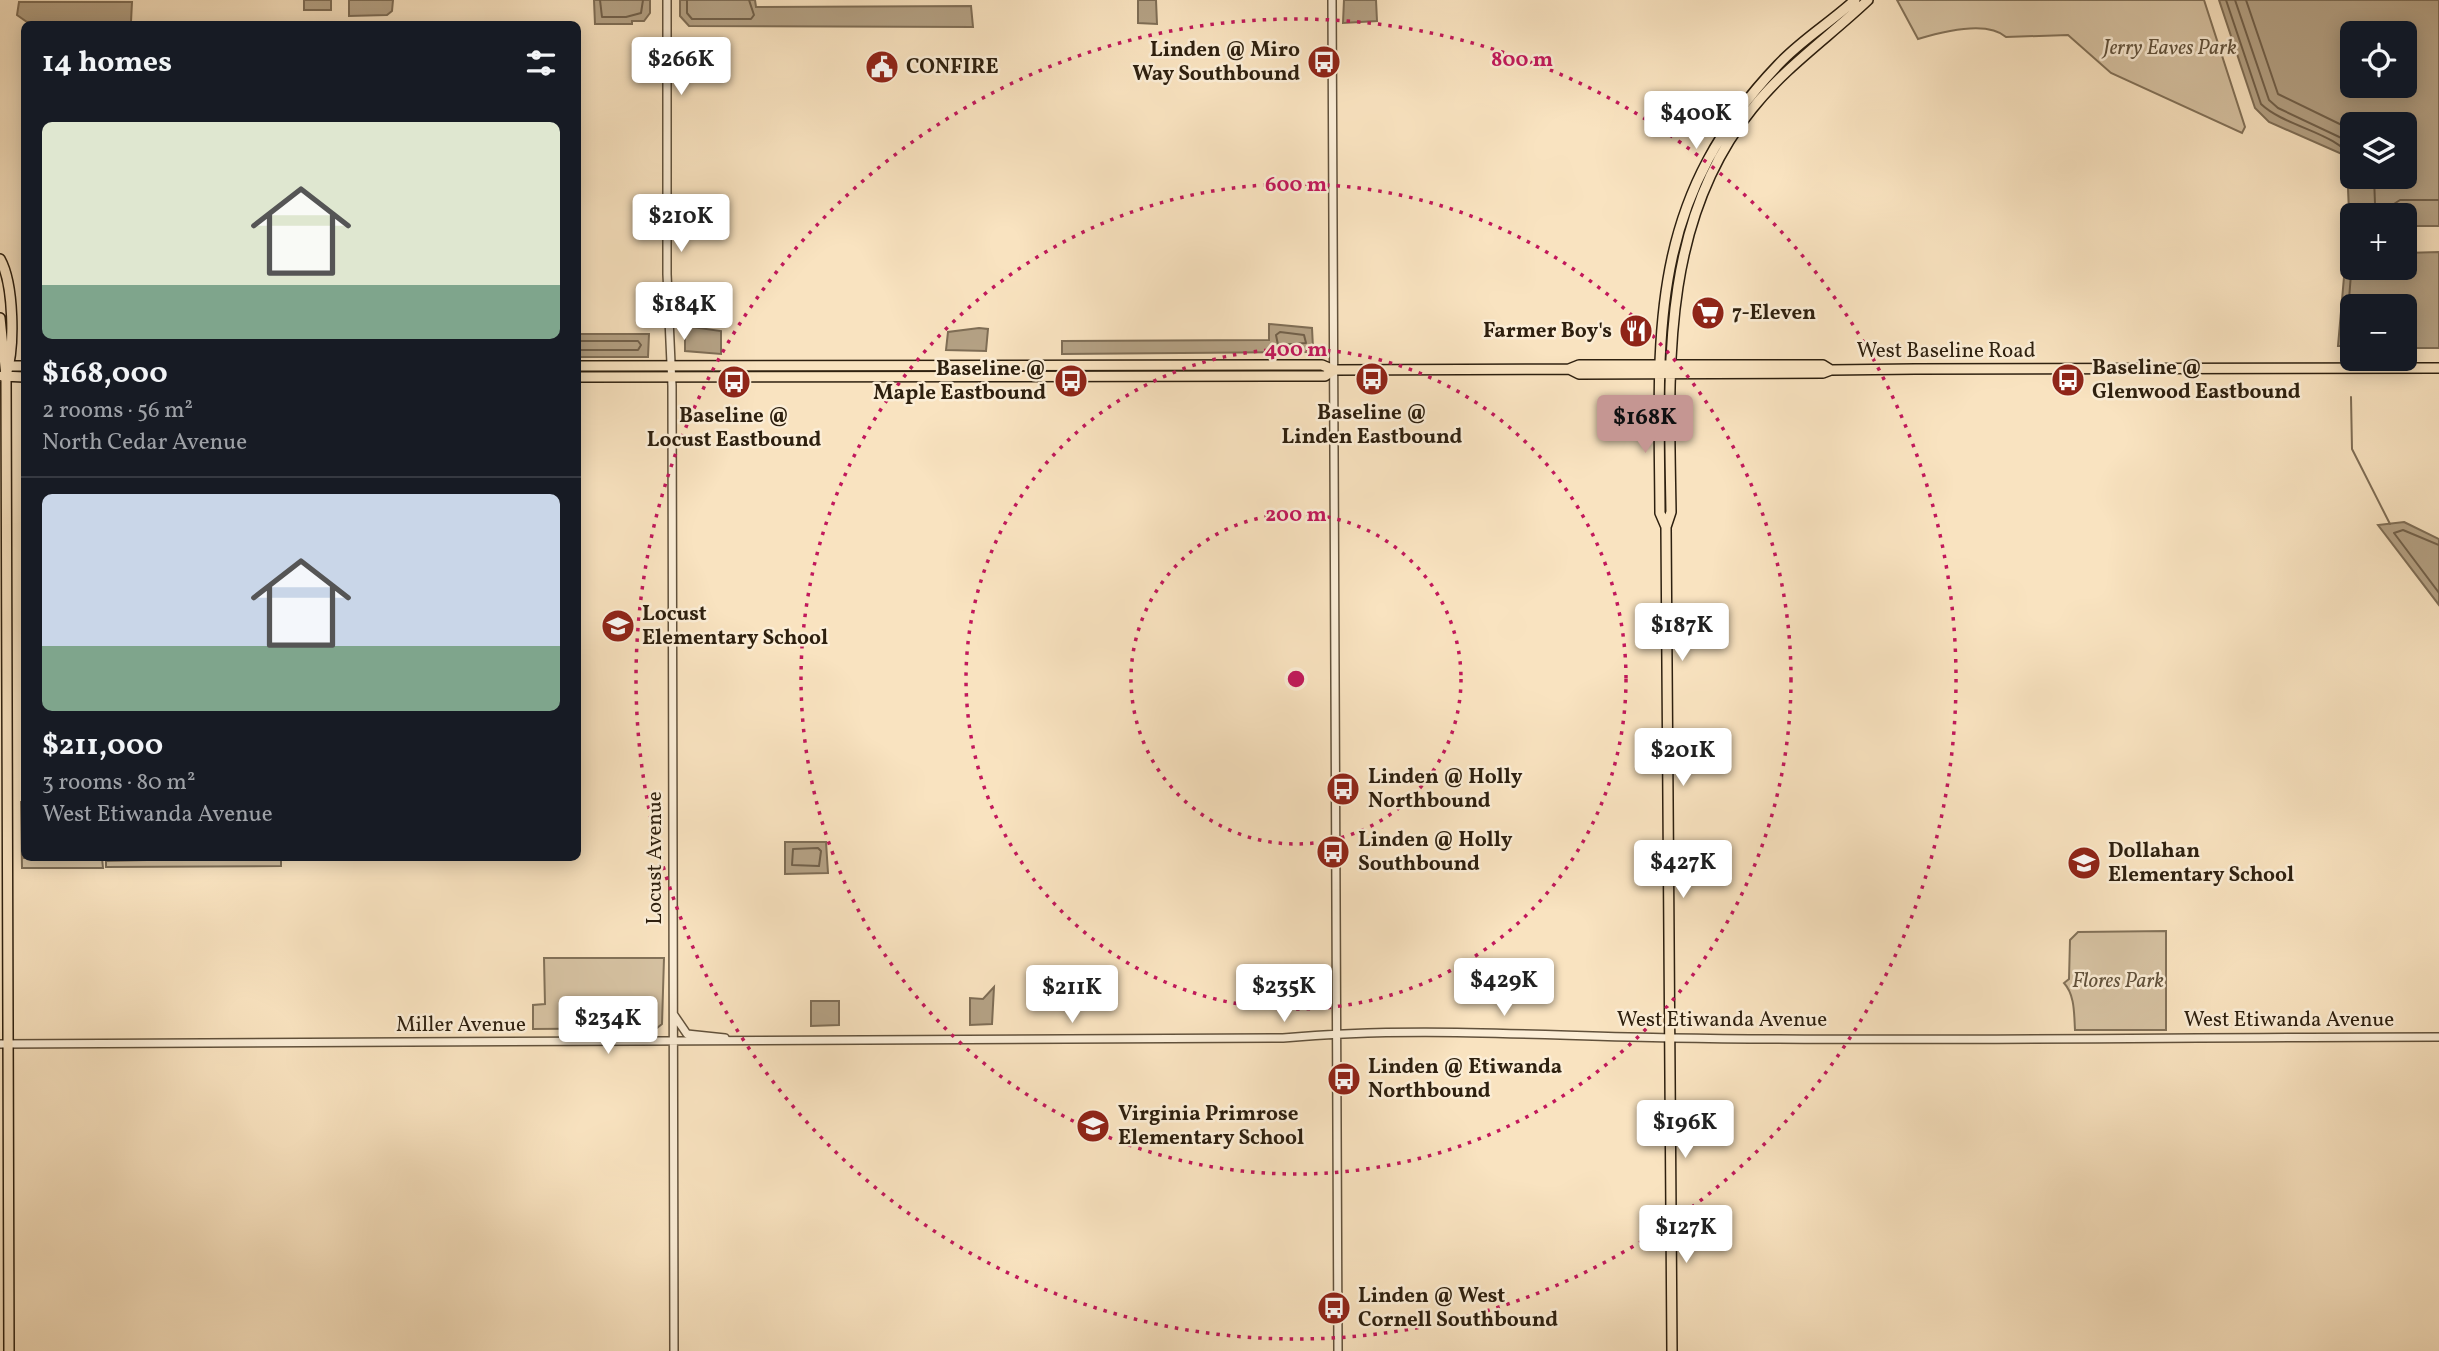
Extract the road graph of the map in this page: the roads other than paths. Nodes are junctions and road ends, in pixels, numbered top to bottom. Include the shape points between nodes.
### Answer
1 (667, 0) edge
2 (1332, 0) edge
3 (1855, 0) edge
4 (1868, 0) edge
5 (0, 259) edge
6 (0, 318) edge
7 (4, 366) edge
8 (581, 366) edge
9 (671, 366) junction
10 (2439, 368) edge
11 (1334, 370) junction
12 (1659, 370) junction
13 (1671, 370) junction
14 (3, 376) edge
15 (21, 377) edge
16 (581, 377) edge
17 (671, 378) junction
18 (1666, 527) junction
19 (673, 1010) junction
20 (1337, 1033) junction
21 (2439, 1037) edge
22 (1669, 1038) junction
23 (1006, 1040) joint
24 (739, 1041) junction
25 (672, 1042) junction
26 (4, 1044) edge
27 (9, 1351) edge
28 (674, 1351) edge
29 (1338, 1351) edge
30 (1672, 1351) edge

1 - 9 street, Locust Avenue
2 - 11 street
3 - 12 main road via 1777,65 1735,117 1701,174 1670,256
4 - 13 main road via 1784,73 1724,150 1686,244 1675,297
5 - 7 main road via 10,310
6 - 7 main road
7 - 14 main road
8 - 9 main road, West Baseline Road
9 - 11 main road, West Baseline Road via 1322,365
9 - 17 street, Locust Avenue
10 - 13 main road, West Baseline Road via 1831,370 1823,365
11 - 12 main road, West Baseline Road via 1569,369 1579,365
11 - 17 main road, West Baseline Road via 1325,376
11 - 20 street
12 - 13 main road, West Baseline Road
12 - 18 main road via 1660,513
13 - 18 main road via 1671,512
14 - 15 main road
14 - 26 main road
16 - 17 main road, West Baseline Road
17 - 19 street, Locust Avenue
18 - 22 main road
19 - 24 street via 687,1034
19 - 25 street, Locust Avenue
20 - 22 street, West Etiwanda Avenue
20 - 23 street, West Etiwanda Avenue via 1283,1038
20 - 29 street
21 - 22 street, West Etiwanda Avenue
22 - 30 main road
23 - 24 street, Miller Avenue
24 - 25 street, Miller Avenue
25 - 26 street, Miller Avenue
25 - 28 street, Locust Avenue
26 - 27 main road

